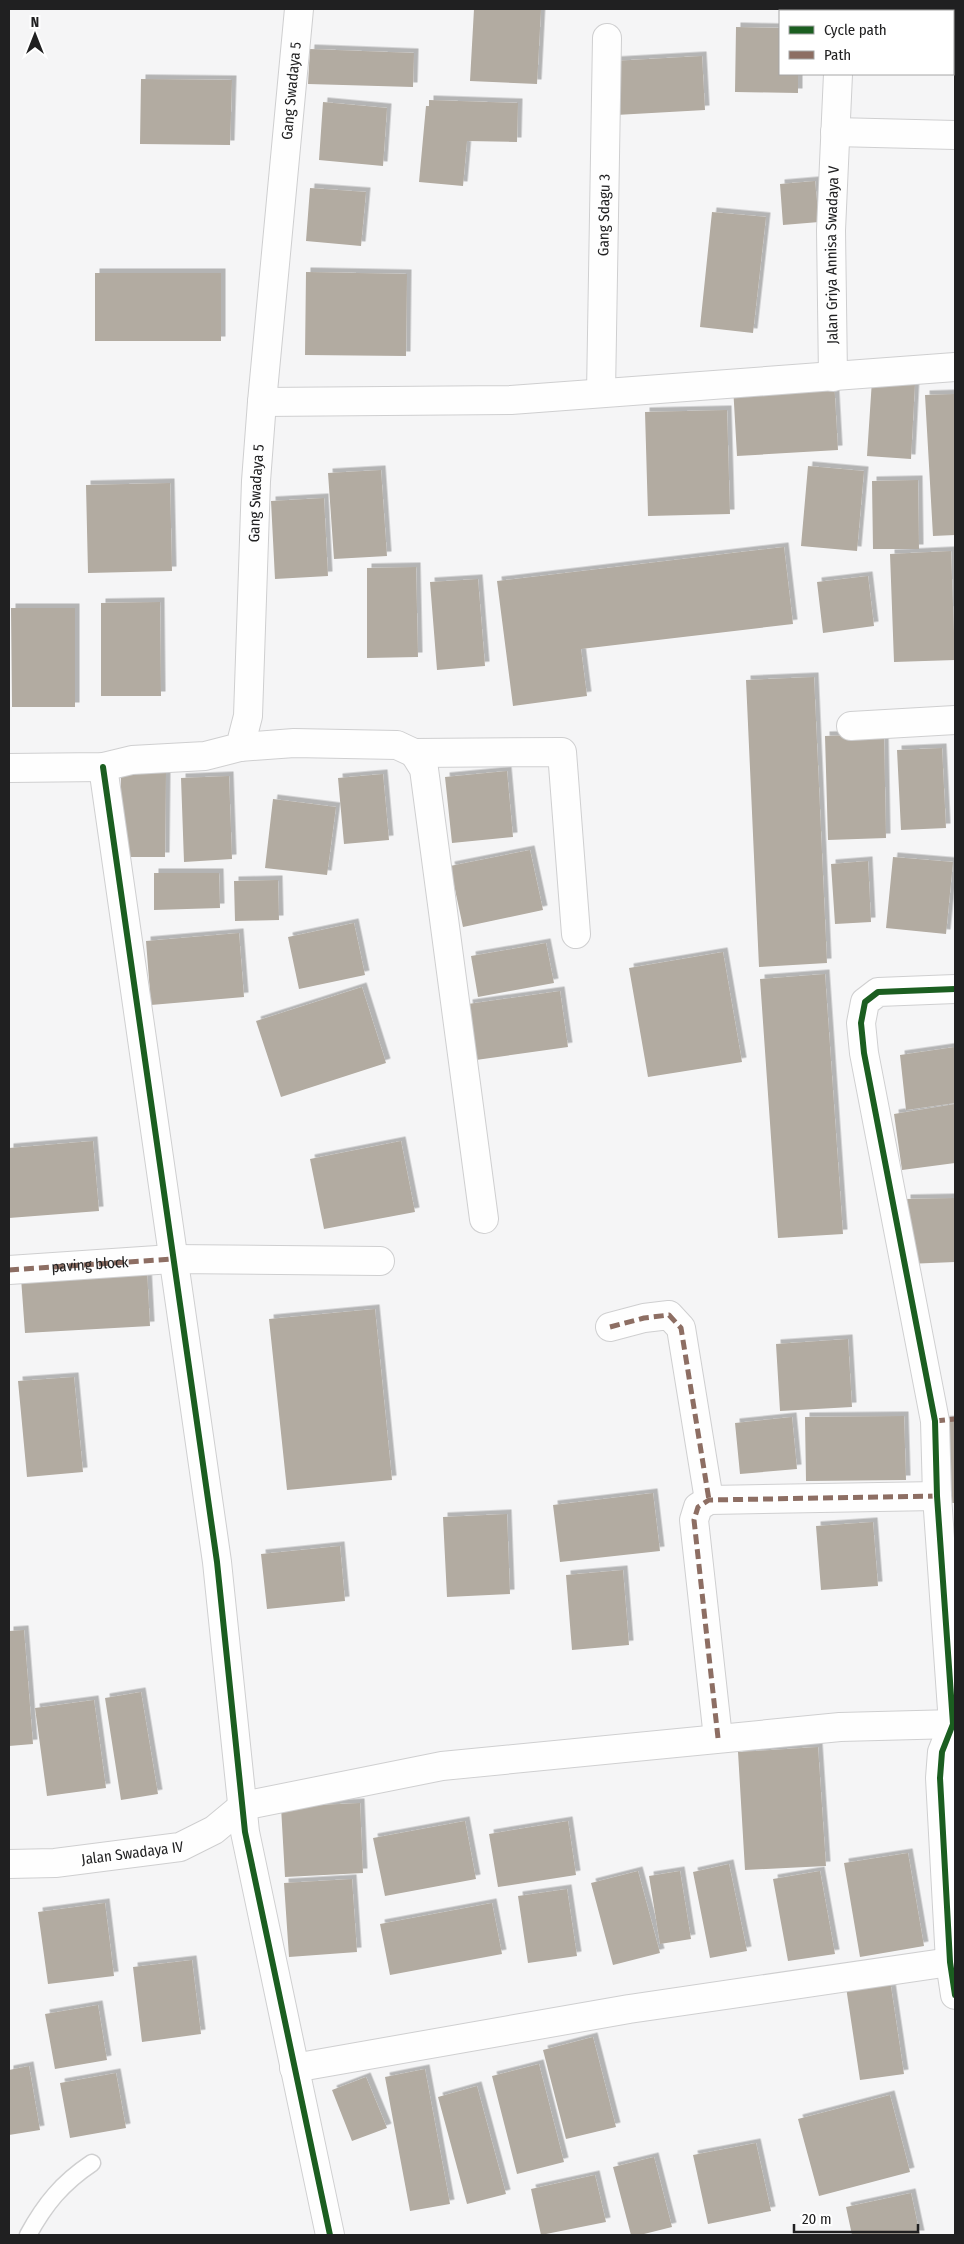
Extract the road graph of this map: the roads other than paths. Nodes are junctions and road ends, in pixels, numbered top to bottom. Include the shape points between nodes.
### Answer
1 (299, 9) edge
2 (607, 38) dead end
3 (838, 75) edge
4 (835, 132) junction
5 (955, 135) edge
6 (955, 366) edge
7 (833, 377) junction
8 (601, 392) junction
9 (262, 402) junction
10 (955, 720) edge
11 (851, 726) dead end
12 (240, 747) junction
13 (414, 753) junction
14 (103, 767) junction
15 (9, 768) edge
16 (576, 934) dead end
17 (955, 989) edge
18 (484, 1219) dead end
19 (172, 1259) junction
20 (380, 1261) dead end
21 (9, 1270) edge
22 (610, 1327) dead end
23 (945, 1420) edge
24 (937, 1496) junction
25 (709, 1500) junction
26 (954, 1724) edge
27 (718, 1738) junction
28 (243, 1806) junction
29 (9, 1864) edge
30 (950, 1962) junction
31 (955, 1996) edge
32 (294, 2068) junction
33 (92, 2163) dead end
34 (28, 2235) edge
35 (330, 2235) edge

1 - 9 street, Gang Swadaya 5
2 - 8 street, Gang Sdagu 3
3 - 4 street, Jalan Griya Annisa Swadaya V
4 - 5 street
4 - 7 street, Jalan Griya Annisa Swadaya V via 830,281
6 - 7 street
7 - 8 street
8 - 9 street via 511,400
9 - 12 street, Gang Swadaya 5 via 248,716
10 - 11 street
12 - 13 street via 294,743 397,745
12 - 14 street via 205,756 132,760
13 - 16 street via 562,752
13 - 18 street via 424,769
14 - 15 street
14 - 19 street
17 - 23 street via 878,992 865,1002 861,1023 864,1053
19 - 20 street, paving block
19 - 21 street, paving block
19 - 28 street via 216,1562
22 - 25 street via 669,1315 681,1328
23 - 24 street
24 - 25 street
24 - 26 street
25 - 27 street via 698,1507 694,1520
26 - 27 street via 840,1727
26 - 30 street via 942,1752 940,1778
27 - 28 street via 442,1766
28 - 29 street, Jalan Swadaya IV via 214,1830 180,1847 54,1863
28 - 32 street
30 - 31 street
30 - 32 street via 629,2008
32 - 35 street
33 - 34 lane via 70,2178 42,2209

